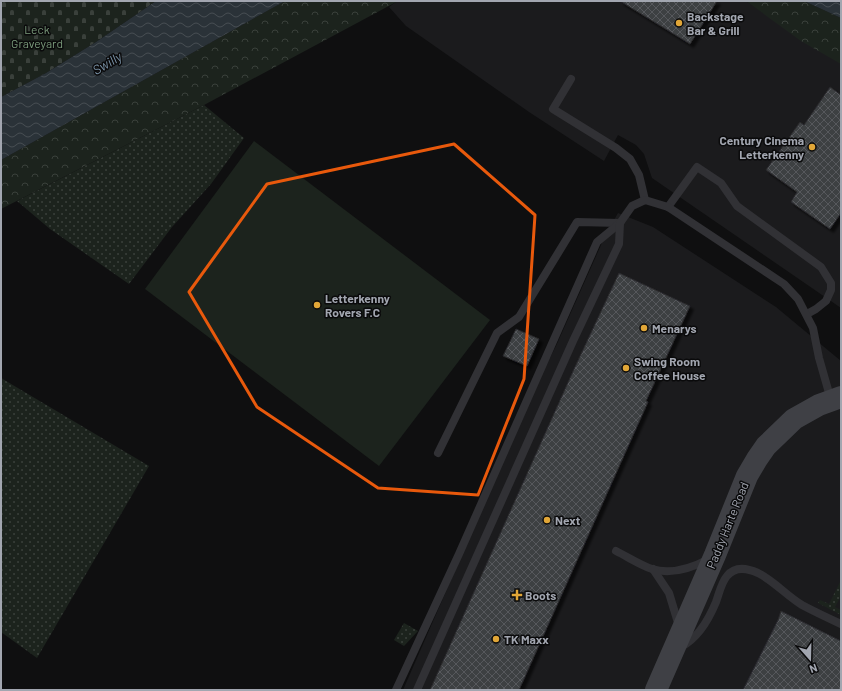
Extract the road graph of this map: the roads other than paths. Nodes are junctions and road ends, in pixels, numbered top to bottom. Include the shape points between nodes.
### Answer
1 (570, 79) dead end
2 (645, 200) junction
3 (668, 207) junction
4 (620, 223) junction
5 (807, 314) junction
6 (836, 399) edge
7 (438, 453) dead end
8 (616, 551) dead end
9 (715, 555) junction
10 (653, 569) junction
11 (841, 624) edge
12 (677, 642) junction
13 (396, 690) edge
14 (417, 690) edge
15 (656, 690) edge

1 - 2 lane via 553,109 630,159 639,175
2 - 3 lane
2 - 4 lane via 632,206
3 - 5 lane via 784,284
3 - 5 lane via 697,166 721,183 737,206 821,267 831,283 831,290 826,301
4 - 7 lane via 577,222 519,317 497,333
4 - 13 lane via 597,242
4 - 14 lane via 619,244
5 - 6 lane via 813,328 819,358
6 - 9 main road, Paddy Harte Road via 794,419 766,446 747,476
8 - 10 lane
9 - 10 lane via 695,566 680,570
9 - 12 main road, Paddy Harte Road
10 - 12 lane via 669,593 679,623
11 - 12 lane via 802,605 766,577 744,568 726,577 702,628 682,647
12 - 15 main road, Paddy Harte Road

